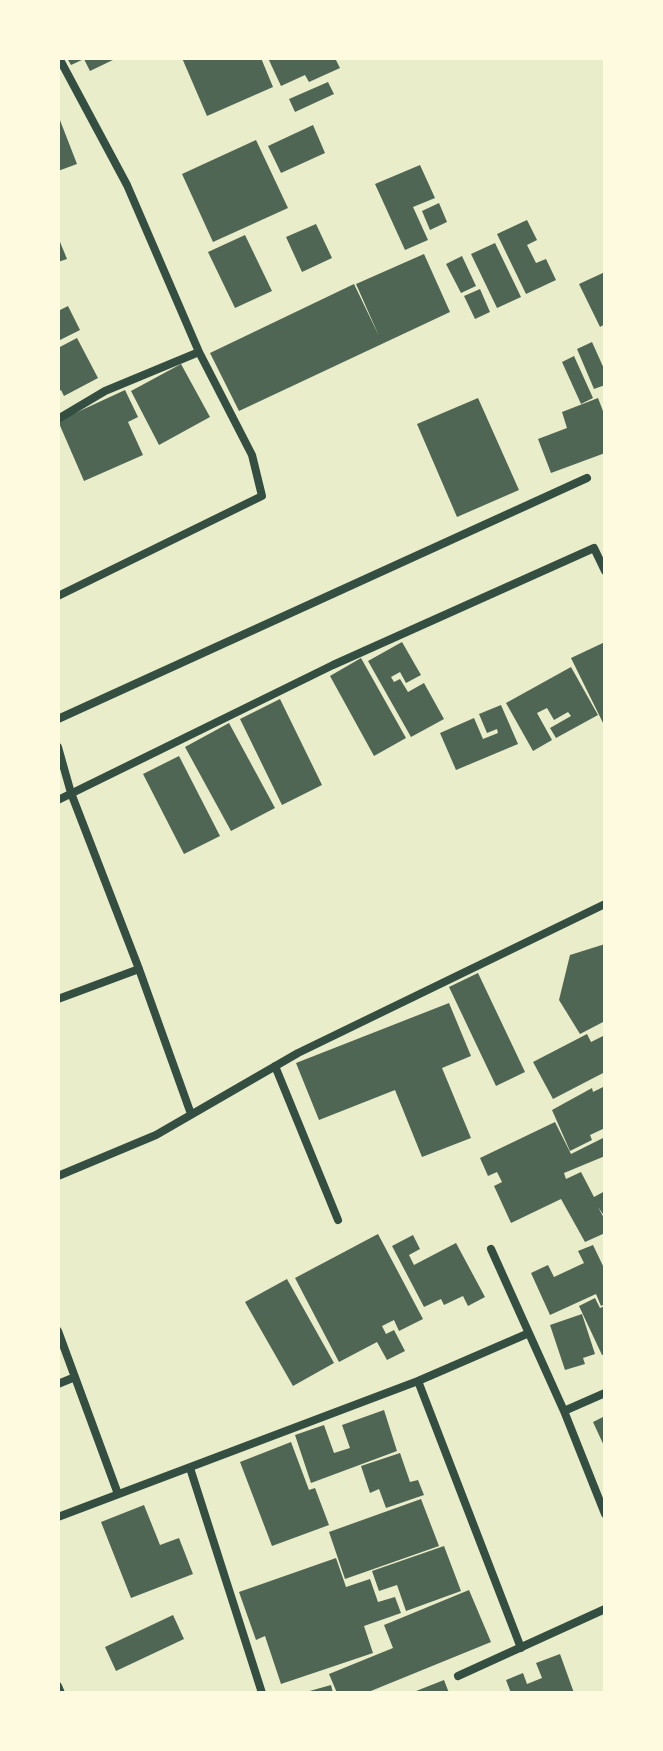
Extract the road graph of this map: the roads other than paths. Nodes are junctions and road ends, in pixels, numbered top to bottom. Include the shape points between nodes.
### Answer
1 (59, 58) edge
2 (199, 352) junction
3 (58, 419) edge
4 (587, 478) dead end
5 (605, 571) edge
6 (58, 596) edge
7 (58, 719) edge
8 (58, 747) edge
9 (71, 793) junction
10 (58, 800) edge
11 (605, 904) edge
12 (139, 969) junction
13 (58, 999) edge
14 (275, 1066) junction
15 (191, 1114) junction
16 (58, 1176) edge
17 (338, 1220) dead end
18 (491, 1249) dead end
19 (58, 1331) edge
20 (529, 1333) junction
21 (75, 1377) junction
22 (418, 1381) junction
23 (58, 1384) edge
24 (605, 1393) edge
25 (564, 1411) junction
26 (190, 1468) junction
27 (118, 1494) junction
28 (605, 1514) edge
29 (58, 1517) edge
30 (605, 1609) edge
31 (521, 1648) junction
32 (458, 1676) dead end
33 (58, 1686) edge
34 (61, 1693) edge
35 (262, 1693) edge

1 - 2 street via 127,185
2 - 3 street via 105,391
2 - 6 street via 252,455 262,496
4 - 7 street
5 - 9 street via 594,548 333,665
8 - 9 street
9 - 10 street
9 - 12 street
11 - 14 street
12 - 13 street
12 - 15 street
14 - 15 street
14 - 17 street
15 - 16 street via 156,1135
18 - 20 street
19 - 21 street
20 - 22 street
20 - 25 street
21 - 23 street
21 - 27 street
22 - 26 street
22 - 31 street
24 - 25 street
25 - 28 street
26 - 27 street
26 - 35 street
27 - 29 street
30 - 31 street
31 - 32 street
33 - 34 street

